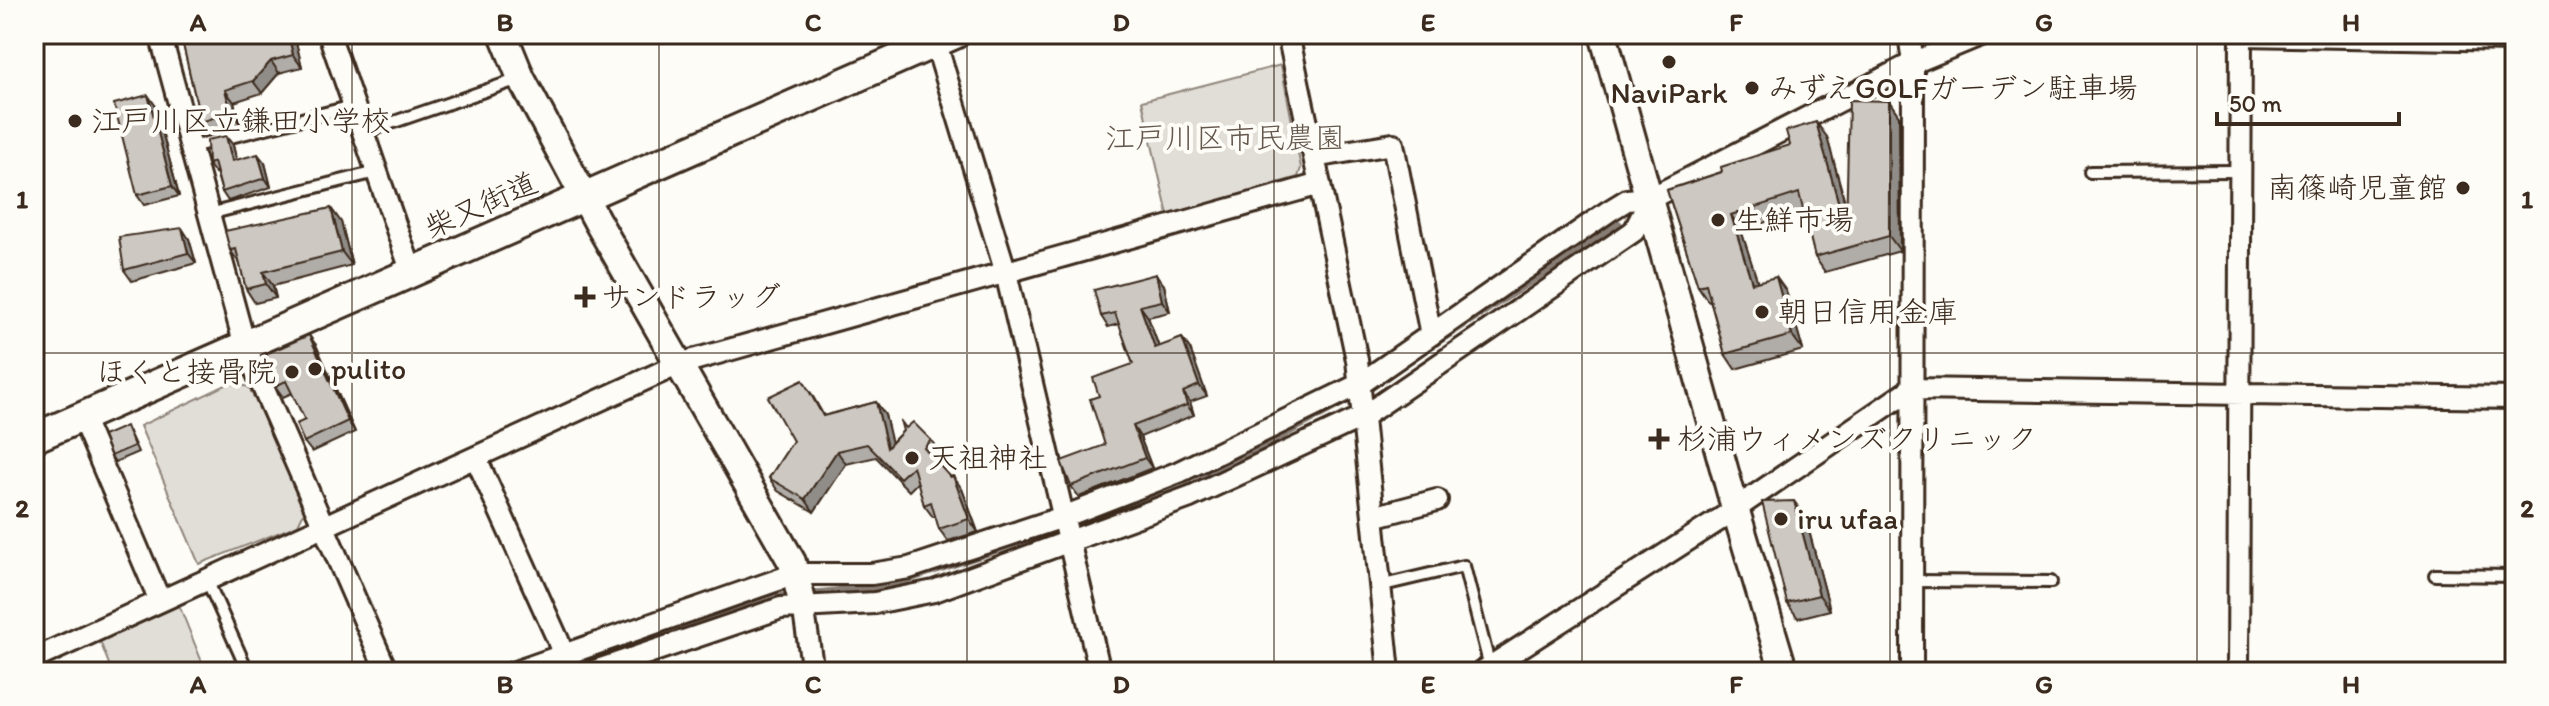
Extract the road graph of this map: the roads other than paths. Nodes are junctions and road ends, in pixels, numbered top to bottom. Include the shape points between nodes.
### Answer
1 (160, 34) edge
2 (329, 34) edge
3 (503, 34) edge
4 (1288, 34) edge
5 (1603, 34) edge
6 (1909, 34) edge
7 (1983, 34) edge
8 (2241, 34) edge
9 (941, 37) edge
10 (2515, 40) edge
11 (1913, 63) junction
12 (521, 78) junction
13 (353, 106) junction
14 (362, 133) junction
15 (191, 147) junction
16 (1314, 157) junction
17 (2238, 171) junction
18 (376, 172) junction
19 (2090, 172) dead end
20 (1320, 184) junction
21 (584, 196) junction
22 (1651, 198) junction
23 (209, 214) junction
24 (412, 273) junction
25 (1006, 273) junction
26 (1431, 335) junction
27 (245, 346) junction
28 (679, 364) junction
29 (1360, 384) junction
30 (1911, 389) junction
31 (2239, 395) junction
32 (2515, 398) edge
33 (1364, 416) junction
34 (82, 417) junction
35 (34, 438) edge
36 (476, 458) junction
37 (1437, 500) dead end
38 (1735, 508) junction
39 (1063, 517) junction
40 (1373, 517) junction
41 (324, 525) junction
42 (1070, 544) junction
43 (2435, 575) dead end
44 (2515, 576) edge
45 (207, 580) junction
46 (1912, 581) junction
47 (2051, 582) dead end
48 (1379, 586) junction
49 (800, 591) junction
50 (160, 601) junction
51 (34, 659) edge
52 (565, 661) edge
53 (1486, 669) edge
54 (1097, 671) edge
55 (248, 672) edge
56 (387, 672) edge
57 (515, 672) edge
58 (592, 672) edge
59 (813, 672) edge
60 (1389, 672) edge
61 (1784, 672) edge
62 (1912, 672) edge
63 (2238, 672) edge

1 - 15 street
2 - 13 street
3 - 12 street
4 - 16 street
5 - 22 street
6 - 11 street
7 - 11 street
8 - 10 street
8 - 17 street
9 - 21 main road, 柴又街道
9 - 25 street
11 - 22 street
11 - 30 street
12 - 14 lane
12 - 21 street
13 - 14 street
13 - 15 lane
14 - 18 street
15 - 23 street
16 - 20 street
16 - 26 street via 1393,144
17 - 19 lane
17 - 31 street
18 - 23 lane
18 - 24 street
20 - 25 street
20 - 29 street
21 - 24 main road, 柴又街道
21 - 28 street
22 - 26 street via 1627,200 1609,211
22 - 33 street via 1634,231
22 - 38 street
23 - 27 street
24 - 27 main road, 柴又街道
25 - 28 street
25 - 39 street
26 - 29 street
27 - 34 main road, 柴又街道
27 - 41 street
28 - 36 street
28 - 49 street
29 - 33 street
29 - 39 street via 1179,472
30 - 31 street
30 - 38 street
30 - 46 street
31 - 32 street
31 - 63 street
33 - 40 street
33 - 42 street via 1190,497
34 - 35 main road, 柴又街道
34 - 50 street
36 - 41 street
36 - 52 street
37 - 40 street
38 - 53 street
38 - 61 street
39 - 42 street
39 - 49 street via 909,568
40 - 48 street
41 - 45 street
41 - 56 street
42 - 49 street via 909,598
42 - 54 street
43 - 44 lane
45 - 50 street
45 - 55 lane
46 - 47 lane
46 - 62 street
48 - 53 lane via 1464,566
48 - 60 street
49 - 52 street
49 - 58 street via 781,608
49 - 59 street
50 - 51 street
52 - 57 street

